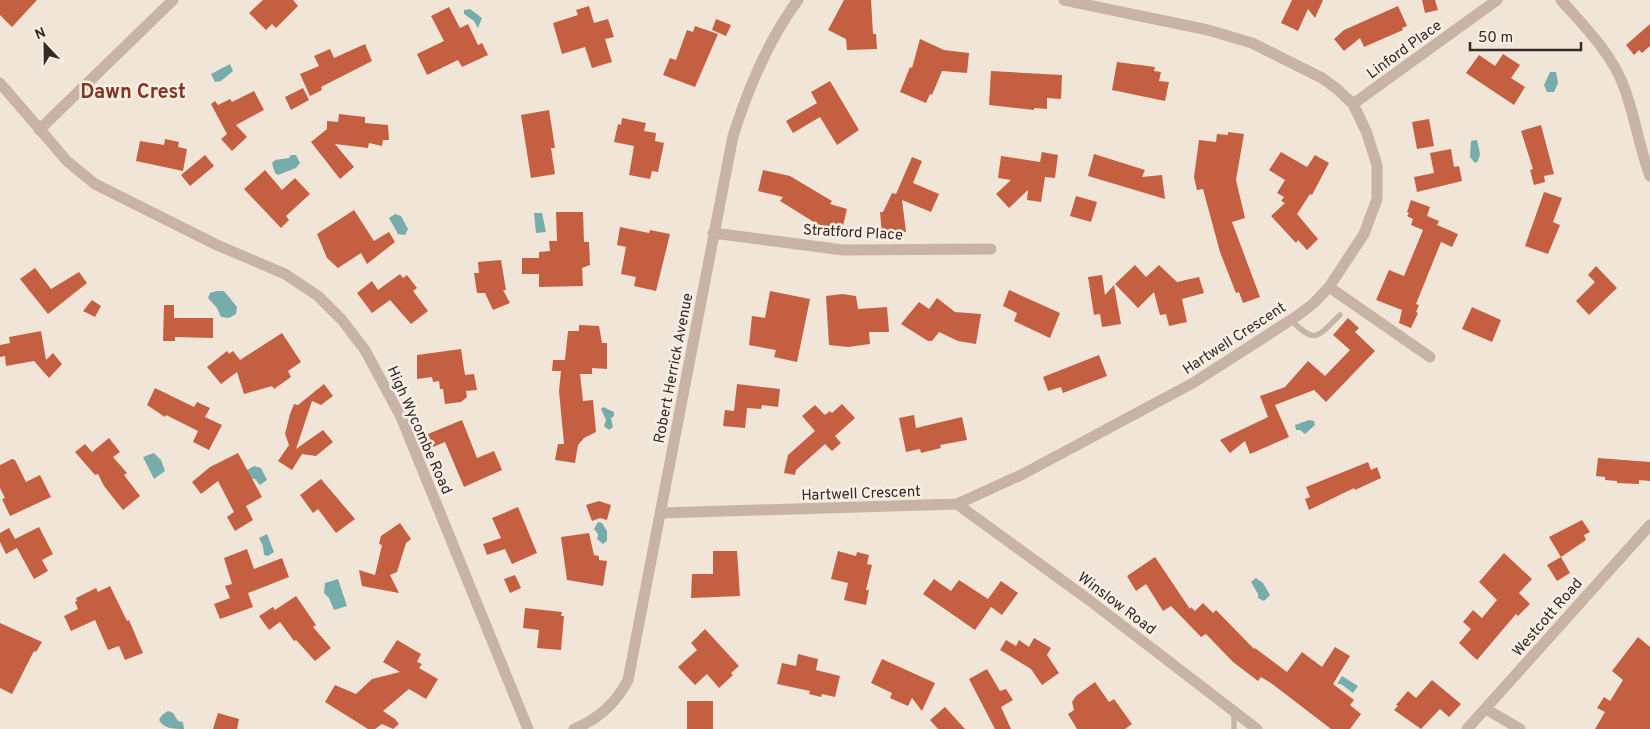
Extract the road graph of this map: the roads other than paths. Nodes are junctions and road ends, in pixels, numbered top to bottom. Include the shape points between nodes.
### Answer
1 (173, 0) edge
2 (798, 0) edge
3 (1064, 0) edge
4 (1497, 0) edge
5 (1562, 0) edge
6 (0, 83) edge
7 (1353, 104) junction
8 (39, 130) junction
9 (1650, 176) edge
10 (713, 233) junction
11 (991, 249) dead end
12 (1328, 288) junction
13 (1340, 315) dead end
14 (1291, 320) junction
15 (1430, 357) dead end
16 (957, 504) junction
17 (661, 513) junction
18 (1650, 524) edge
19 (1486, 709) junction
20 (1234, 710) junction
21 (528, 729) edge
22 (574, 729) edge
23 (1234, 729) edge
24 (1257, 729) edge
25 (1467, 729) edge
26 (1520, 729) edge

1 - 8 street
2 - 10 street, Robert Herrick Avenue via 769,48 742,107 732,136
3 - 7 street, Hartwell Crescent via 1208,30 1252,43 1322,78
4 - 7 street, Linford Place
5 - 9 street via 1618,74
6 - 8 street, High Wycombe Road
7 - 12 street, Hartwell Crescent via 1374,152 1378,180 1376,199 1364,234
8 - 21 street, High Wycombe Road via 67,162 96,184 285,274 318,296 342,320 376,368 401,417
10 - 11 street, Stratford Place via 843,250
10 - 17 street, Robert Herrick Avenue
12 - 14 street, Hartwell Crescent
12 - 15 street
13 - 14 lane via 1315,336 1304,333
14 - 16 street, Hartwell Crescent via 1223,364 1122,422 1023,474
16 - 17 street, Hartwell Crescent
16 - 20 street, Winslow Road
17 - 22 street, Robert Herrick Avenue via 628,680 608,709
18 - 19 street, Westcott Road
19 - 25 street, Westcott Road
19 - 26 street
20 - 23 lane
20 - 24 street, Winslow Road

